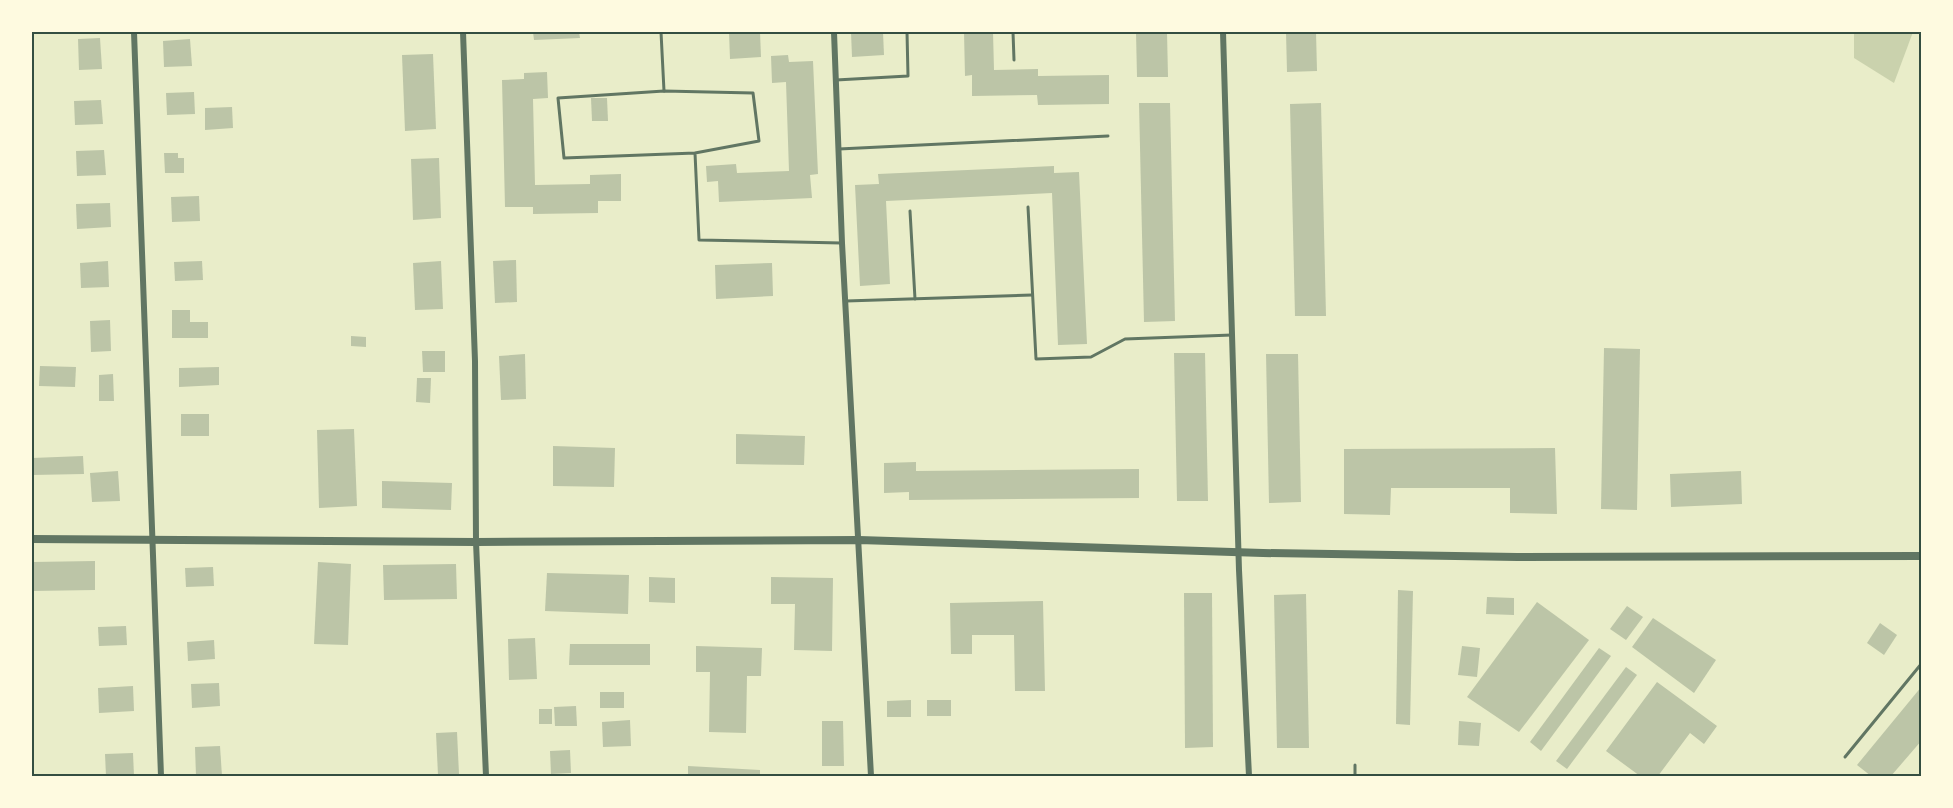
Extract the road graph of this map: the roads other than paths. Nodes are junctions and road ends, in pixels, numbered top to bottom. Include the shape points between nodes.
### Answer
1 (134, 32) edge
2 (463, 32) edge
3 (661, 32) edge
4 (834, 32) edge
5 (907, 32) edge
6 (1013, 32) edge
7 (1223, 32) edge
8 (1014, 60) dead end
9 (836, 80) junction
10 (664, 91) junction
11 (1108, 136) dead end
12 (839, 149) junction
13 (695, 153) junction
14 (1028, 207) dead end
15 (910, 211) dead end
16 (842, 243) junction
17 (1032, 295) junction
18 (915, 299) junction
19 (846, 301) junction
20 (1232, 335) junction
21 (32, 539) edge
22 (153, 539) junction
23 (859, 540) junction
24 (476, 542) junction
25 (1238, 552) junction
26 (1922, 556) edge
27 (1922, 663) edge
28 (1845, 757) dead end
29 (1355, 765) dead end
30 (161, 777) edge
31 (486, 777) edge
32 (871, 777) edge
33 (1249, 777) edge
34 (1355, 777) edge

1 - 22 street
2 - 24 street via 475,361
3 - 10 lane
4 - 9 street
5 - 9 lane via 908,76
6 - 8 lane
7 - 20 street
9 - 12 street
10 - 13 lane via 753,93 759,141
10 - 13 lane via 558,98 564,158
11 - 12 lane
12 - 16 street
13 - 16 lane via 699,240
14 - 17 lane
15 - 18 lane
16 - 19 street
17 - 18 lane
17 - 20 lane via 1036,359 1091,357 1125,339
18 - 19 lane
19 - 23 street
20 - 25 street
21 - 22 street
22 - 24 street
22 - 30 street
23 - 24 street
23 - 25 street
23 - 32 street
24 - 31 street
25 - 26 street via 1517,557
25 - 33 street
27 - 28 lane
29 - 34 lane

